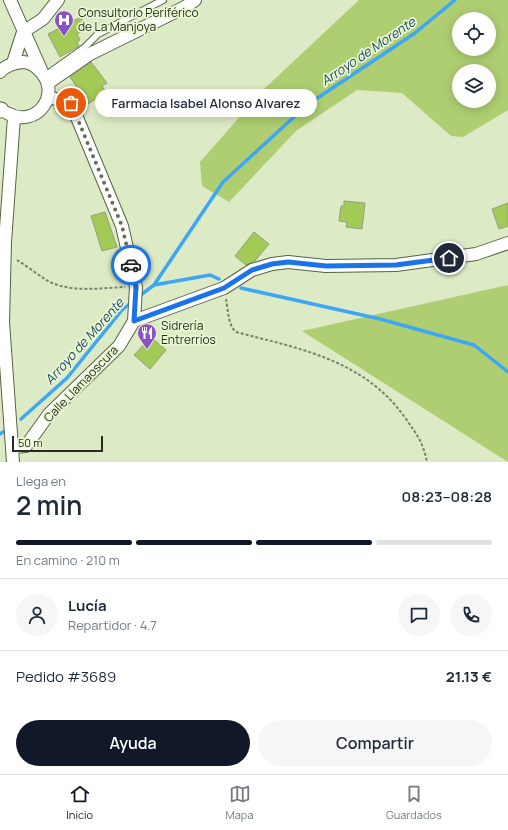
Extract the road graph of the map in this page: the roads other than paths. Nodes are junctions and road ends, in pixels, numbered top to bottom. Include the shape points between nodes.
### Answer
1 (10, 0) edge
2 (58, 0) edge
3 (163, 0) edge
4 (195, 0) edge
5 (23, 32) junction
6 (13, 63) junction
7 (0, 72) edge
8 (45, 77) junction
9 (48, 97) junction
10 (4, 112) edge
11 (508, 243) edge
12 (135, 315) junction
13 (13, 447) junction
14 (13, 462) edge

1 - 5 street
2 - 5 street via 43,19
3 - 8 lane via 98,34 84,48
4 - 8 street
5 - 6 street
5 - 8 street
6 - 7 street
6 - 8 street via 24,62 34,66
8 - 9 street
9 - 10 street via 44,107 25,118
9 - 12 street, Calle Llamaoscura via 71,103 122,226 136,288
10 - 13 street via 3,322
11 - 12 street via 476,254 396,265 326,266 288,262 252,270 224,288
12 - 13 street, Calle Llamaoscura via 119,346 49,414 26,446
13 - 14 street

